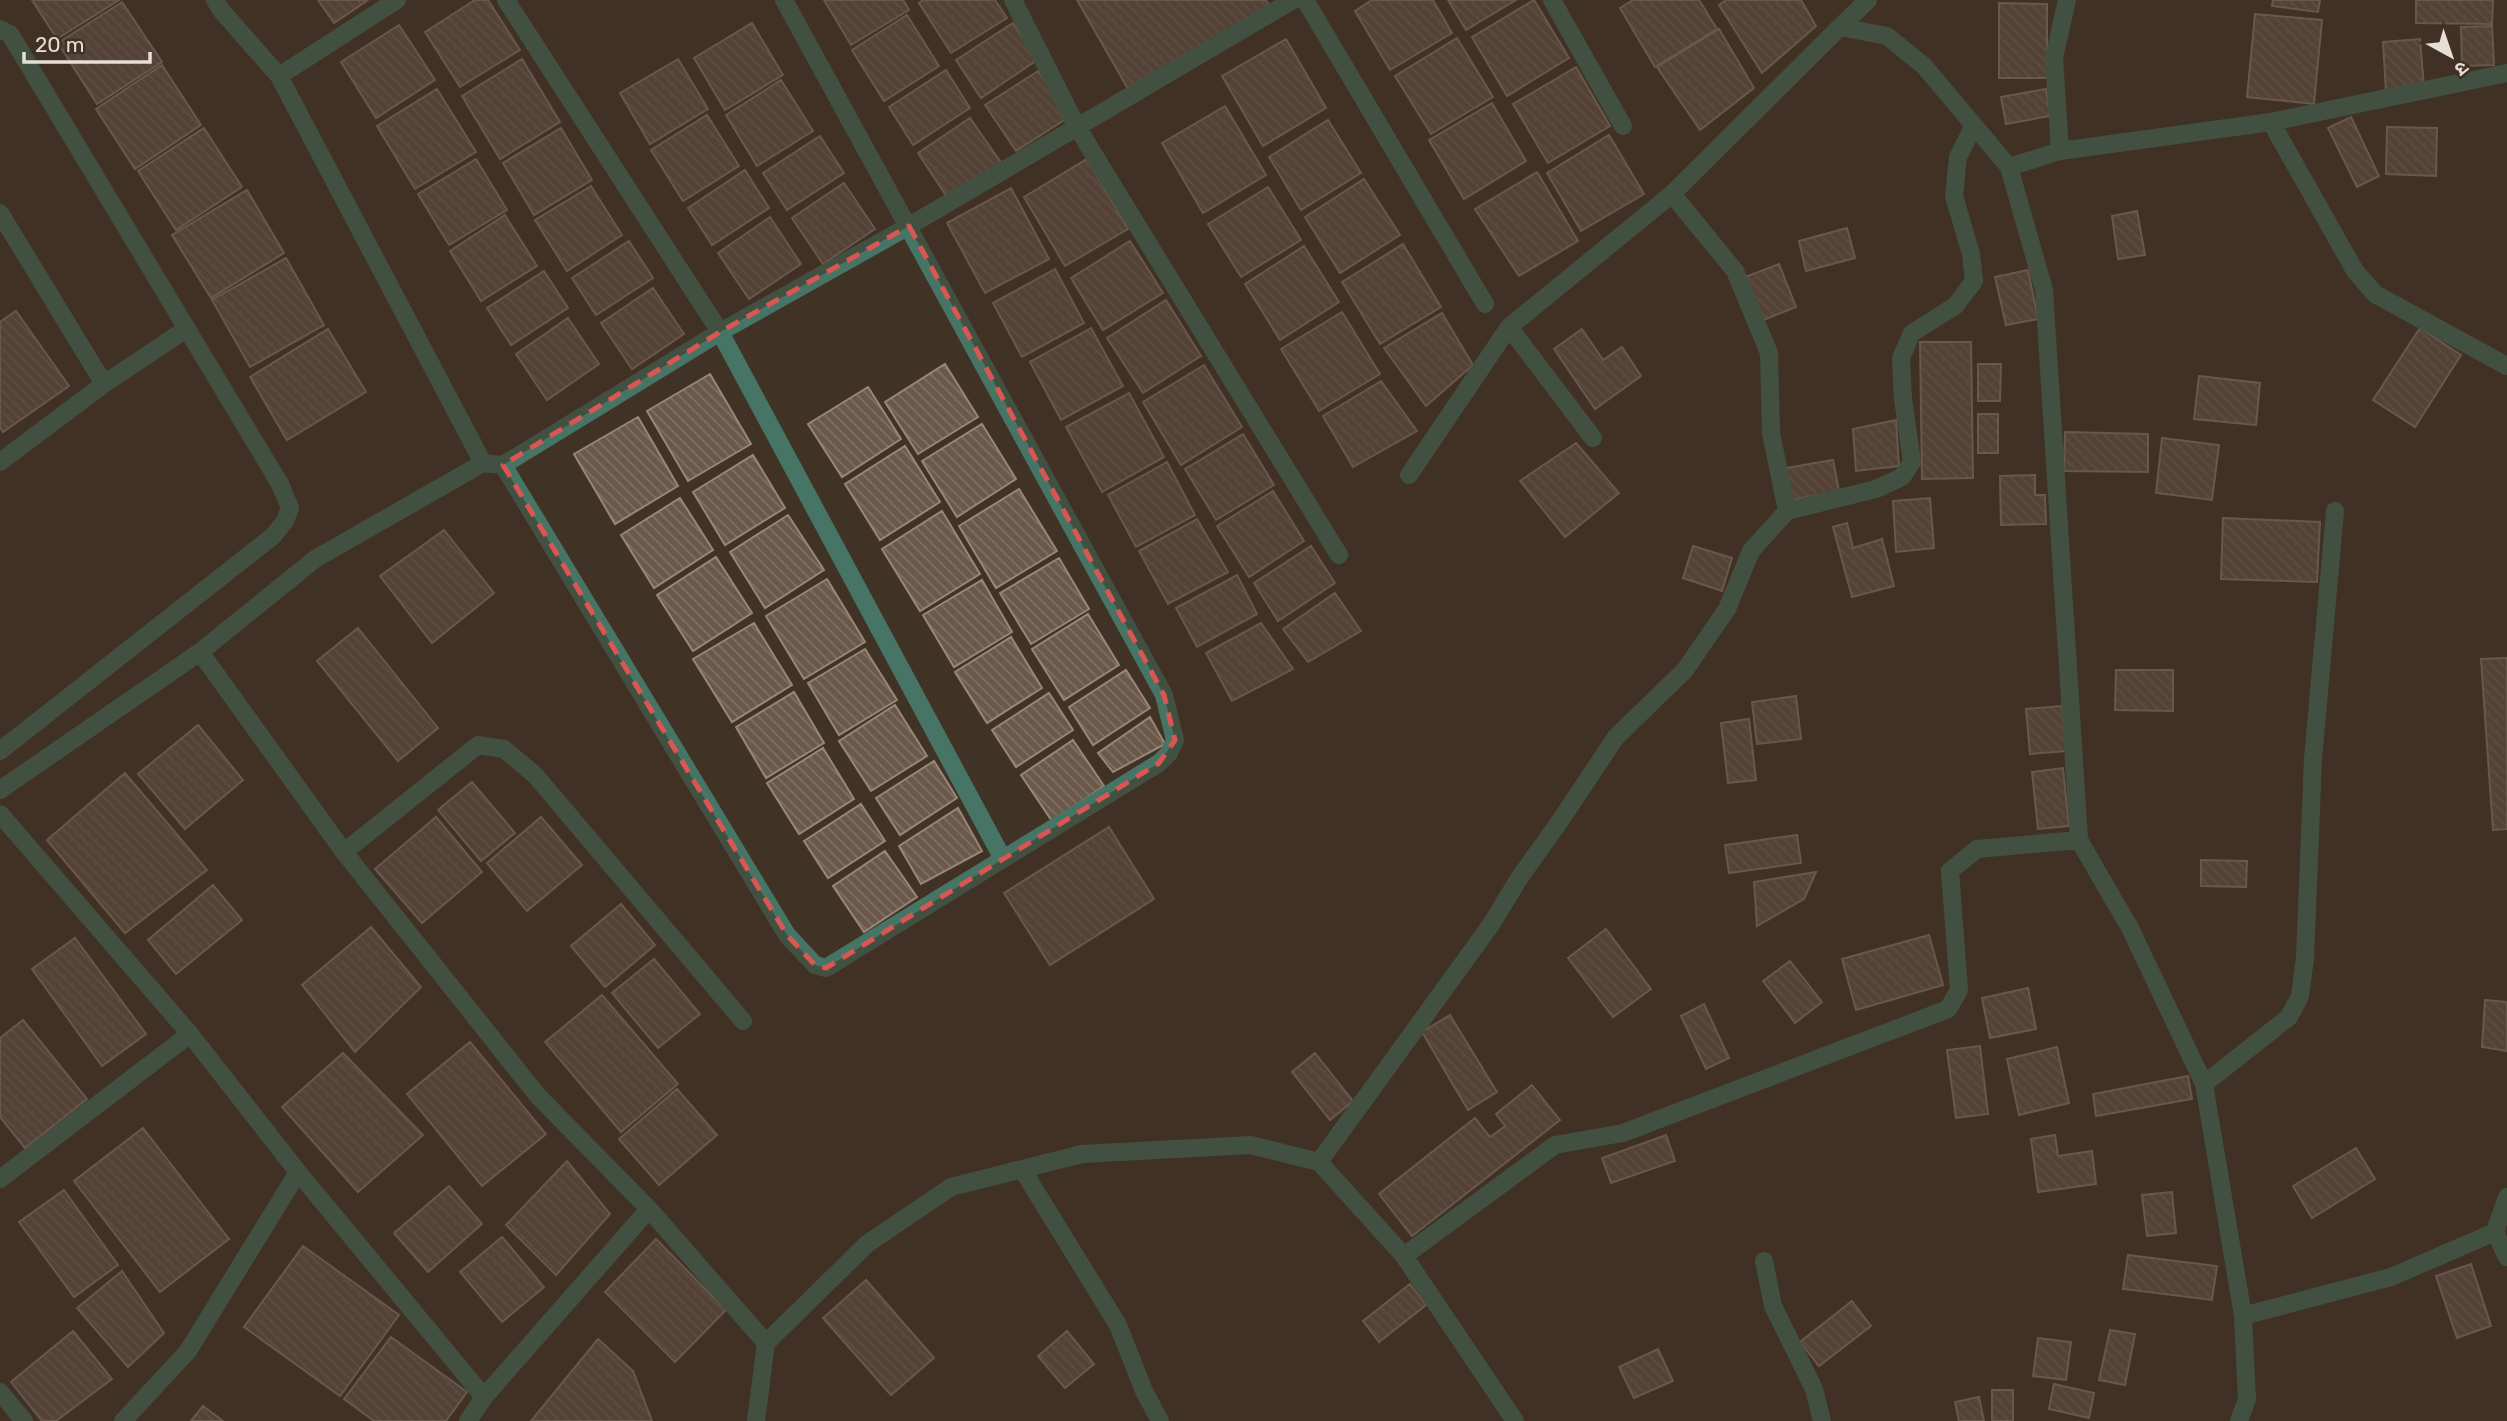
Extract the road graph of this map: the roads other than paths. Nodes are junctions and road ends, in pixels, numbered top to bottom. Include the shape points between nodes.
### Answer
1 (215, 0) edge
2 (397, 0) edge
3 (506, 0) edge
4 (784, 0) edge
5 (1013, 0) edge
6 (1293, 0) edge
7 (1306, 0) edge
8 (1552, 0) edge
9 (1868, 0) edge
10 (2067, 0) edge
11 (1840, 27) junction
12 (0, 29) edge
13 (2507, 73) edge
14 (279, 76) junction
15 (2271, 122) junction
16 (1974, 125) junction
17 (1623, 126) dead end
18 (1077, 127) junction
19 (2060, 152) junction
20 (2009, 167) junction
21 (1672, 194) junction
22 (0, 213) edge
23 (909, 226) junction
24 (1485, 304) dead end
25 (1510, 327) junction
26 (186, 329) junction
27 (720, 332) junction
28 (2507, 366) edge
29 (104, 384) junction
30 (1593, 438) dead end
31 (0, 462) edge
32 (483, 463) junction
33 (503, 465) junction
34 (1409, 475) dead end
35 (1787, 510) junction
36 (2335, 511) dead end
37 (1339, 555) dead end
38 (200, 652) junction
39 (0, 751) edge
40 (0, 790) edge
41 (0, 814) edge
42 (2079, 840) junction
43 (344, 852) junction
44 (1003, 859) junction
45 (743, 1021) dead end
46 (190, 1034) junction
47 (2204, 1084) junction
48 (1319, 1162) junction
49 (1023, 1169) junction
50 (298, 1172) junction
51 (0, 1179) edge
52 (2507, 1197) edge
53 (649, 1209) junction
54 (2495, 1232) junction
55 (1404, 1256) junction
56 (2507, 1257) edge
57 (1764, 1261) dead end
58 (2243, 1316) junction
59 (766, 1343) junction
60 (0, 1392) edge
61 (484, 1397) junction
62 (24, 1421) edge
63 (123, 1421) edge
64 (468, 1421) edge
65 (755, 1421) edge
66 (1160, 1421) edge
67 (1515, 1421) edge
68 (1822, 1421) edge
69 (2239, 1421) edge

1 - 14 street
2 - 14 street
3 - 27 street
4 - 23 street
5 - 18 street
6 - 18 street
7 - 24 street
8 - 17 street
9 - 11 street
10 - 19 street via 2054,58
11 - 16 street via 1887,36 1924,66
11 - 21 street
12 - 26 street via 10,34
13 - 15 street
14 - 32 street
15 - 19 street
15 - 28 street via 2356,271 2375,294
16 - 20 street
16 - 35 street via 1958,157 1954,196 1974,281 1955,306 1912,332 1901,358 1912,462 1902,477 1876,489
18 - 23 street
18 - 37 street
19 - 20 street
20 - 42 street via 2045,290
21 - 25 street
21 - 35 street via 1735,271 1769,353 1771,433
22 - 29 street
23 - 27 street
23 - 44 street via 1164,695 1175,740 1159,763
25 - 30 street
25 - 34 street
26 - 29 street
26 - 39 street via 280,484 290,508 285,521 273,536
27 - 33 street
27 - 44 street
29 - 31 street
32 - 33 street
32 - 38 street via 315,559
33 - 44 street via 787,934 815,965 826,968
35 - 48 street via 1751,551 1727,609 1685,670 1616,737 1490,926
36 - 47 street via 2312,759 2300,996 2289,1017
38 - 40 street
38 - 43 street
41 - 46 street
42 - 47 street via 2130,928
42 - 55 street via 1977,849 1950,871 1959,990 1948,1009 1623,1133 1555,1145
43 - 45 street via 478,745 504,749 535,775
43 - 53 street via 538,1096
46 - 50 street
46 - 51 street
47 - 58 street
48 - 49 street via 1251,1145 1082,1154
48 - 55 street
49 - 59 street via 950,1187 867,1244
49 - 66 street via 1118,1325
50 - 61 street
50 - 63 street via 188,1351
52 - 54 street
53 - 59 street
53 - 61 street
54 - 56 street
54 - 58 street via 2391,1276
55 - 67 street
57 - 68 street via 1773,1306 1814,1389
58 - 69 street via 2247,1399
59 - 65 street
60 - 62 street
61 - 64 street

